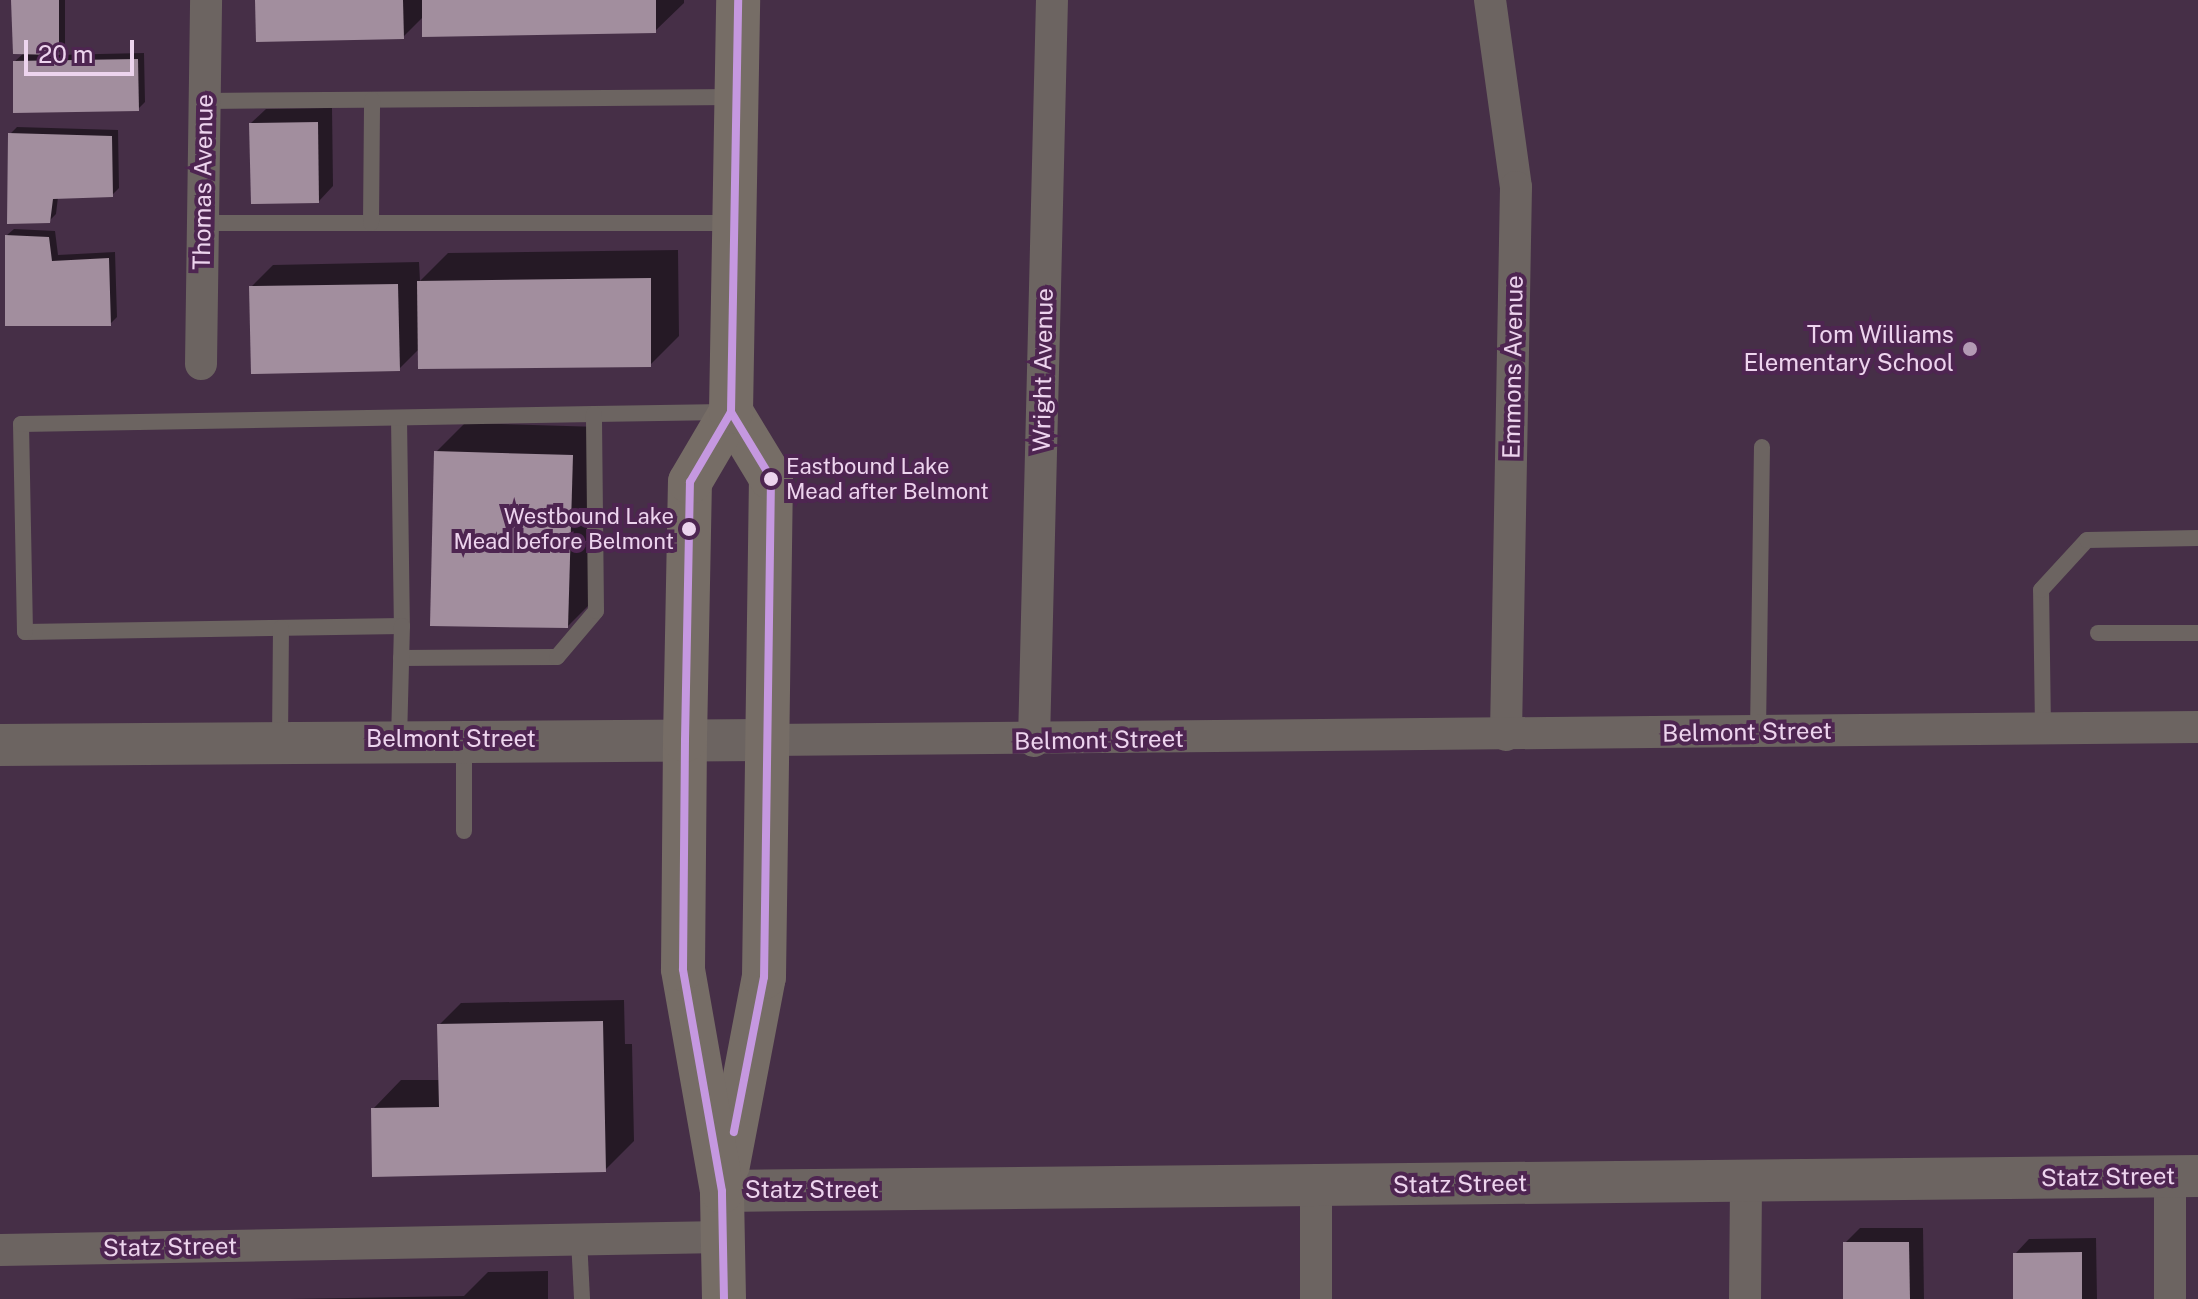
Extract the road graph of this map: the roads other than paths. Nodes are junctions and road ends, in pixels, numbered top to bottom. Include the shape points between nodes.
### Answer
1 (206, 0) edge
2 (738, 0) edge
3 (1052, 0) edge
4 (1490, 0) edge
5 (736, 97) junction
6 (372, 100) junction
7 (204, 101) junction
8 (202, 223) junction
9 (371, 223) junction
10 (735, 223) junction
11 (201, 364) dead end
12 (731, 412) junction
13 (594, 414) junction
14 (399, 418) junction
15 (1762, 447) dead end
16 (2198, 538) edge
17 (402, 626) junction
18 (281, 628) junction
19 (2098, 633) dead end
20 (2198, 633) edge
21 (401, 658) junction
22 (2198, 727) edge
23 (2043, 729) junction
24 (1758, 732) junction
25 (1506, 735) junction
26 (464, 739) junction
27 (399, 740) junction
28 (685, 740) junction
29 (768, 740) junction
30 (280, 741) junction
31 (1034, 741) junction
32 (0, 745) edge
33 (464, 831) dead end
34 (2184, 1176) edge
35 (1746, 1181) junction
36 (1316, 1185) junction
37 (722, 1191) junction
38 (723, 1237) junction
39 (579, 1239) junction
40 (0, 1250) edge
41 (582, 1299) edge
42 (724, 1299) edge
43 (1316, 1299) edge
44 (1745, 1299) edge
45 (2170, 1299) edge

1 - 7 street, Thomas Avenue
2 - 5 main road
3 - 31 street, Wright Avenue
4 - 25 street, Emmons Avenue via 1516,187
5 - 6 lane
5 - 10 main road
6 - 7 lane
6 - 9 lane
7 - 8 street, Thomas Avenue
8 - 9 lane
8 - 11 street, Thomas Avenue
9 - 10 lane
10 - 12 main road
12 - 13 lane
12 - 28 main road via 690,482
12 - 29 main road via 771,478
13 - 14 lane
13 - 21 lane via 596,611 557,657
14 - 17 lane
14 - 18 lane via 21,424 25,632
15 - 24 lane
16 - 23 lane via 2087,540 2041,590
17 - 18 lane
17 - 21 lane
18 - 30 lane
19 - 20 lane
21 - 27 lane
22 - 23 street, Belmont Street
23 - 24 street, Belmont Street
24 - 25 street, Belmont Street
25 - 31 street, Belmont Street
26 - 27 street, Belmont Street
26 - 28 street, Belmont Street
26 - 33 lane
27 - 30 street, Belmont Street
28 - 29 street, Belmont Street
28 - 37 main road via 683,969
29 - 31 street, Belmont Street
29 - 37 main road via 764,977
30 - 32 street, Belmont Street
34 - 35 street, Statz Street
34 - 45 street
35 - 36 street, Statz Street
35 - 44 street
36 - 37 street, Statz Street
36 - 43 street
37 - 38 main road
38 - 39 street, Statz Street
38 - 42 main road
39 - 40 street, Statz Street
39 - 41 lane

